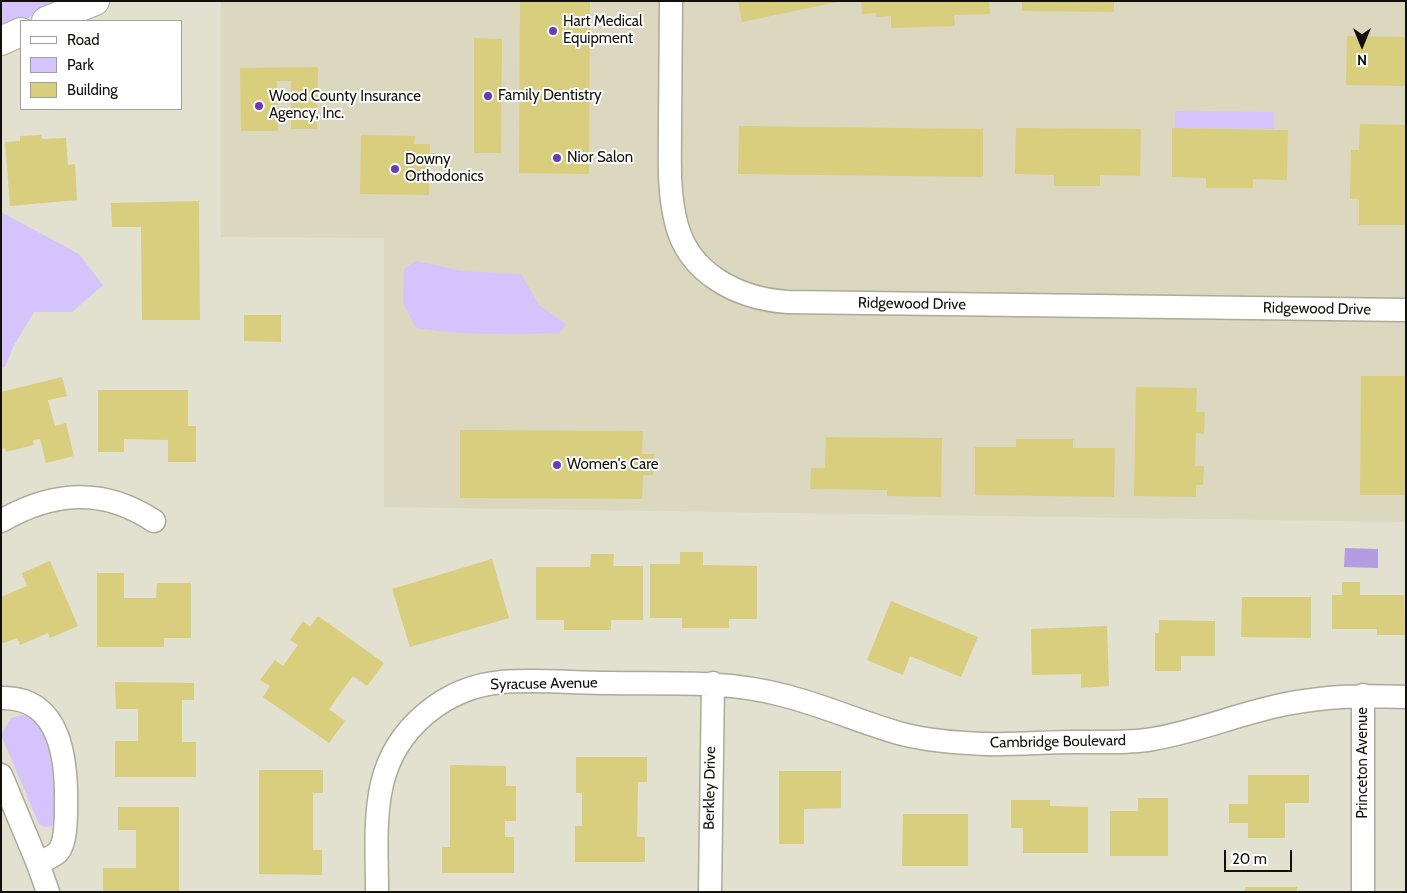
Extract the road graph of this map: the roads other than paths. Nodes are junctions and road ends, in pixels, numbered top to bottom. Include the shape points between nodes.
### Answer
1 (95, 1) edge
2 (671, 1) edge
3 (48, 20) edge
4 (20, 32) edge
5 (1, 41) edge
6 (1406, 310) edge
7 (154, 520) dead end
8 (1, 521) edge
9 (712, 683) junction
10 (1364, 695) junction
11 (1406, 697) edge
12 (1, 698) edge
13 (1, 775) edge
14 (38, 864) junction
15 (48, 892) edge
16 (377, 892) edge
17 (710, 892) edge
18 (1363, 892) edge

1 - 3 main road
2 - 6 street, Ridgewood Drive via 670,174 676,224 690,253 700,265 740,293 788,302
4 - 5 main road
7 - 8 street via 123,504 72,497 38,503
9 - 10 street, Cambridge Boulevard via 786,695 901,734 986,744 1149,740 1284,704
9 - 16 street, Syracuse Avenue via 500,682 465,690 433,708 396,748 382,782 377,826
9 - 17 street, Berkley Drive
10 - 11 street, Cambridge Boulevard
10 - 18 street, Princeton Avenue
12 - 14 street via 27,702 41,710 59,737 63,754 67,789 63,840 59,851
13 - 14 street
14 - 15 street

